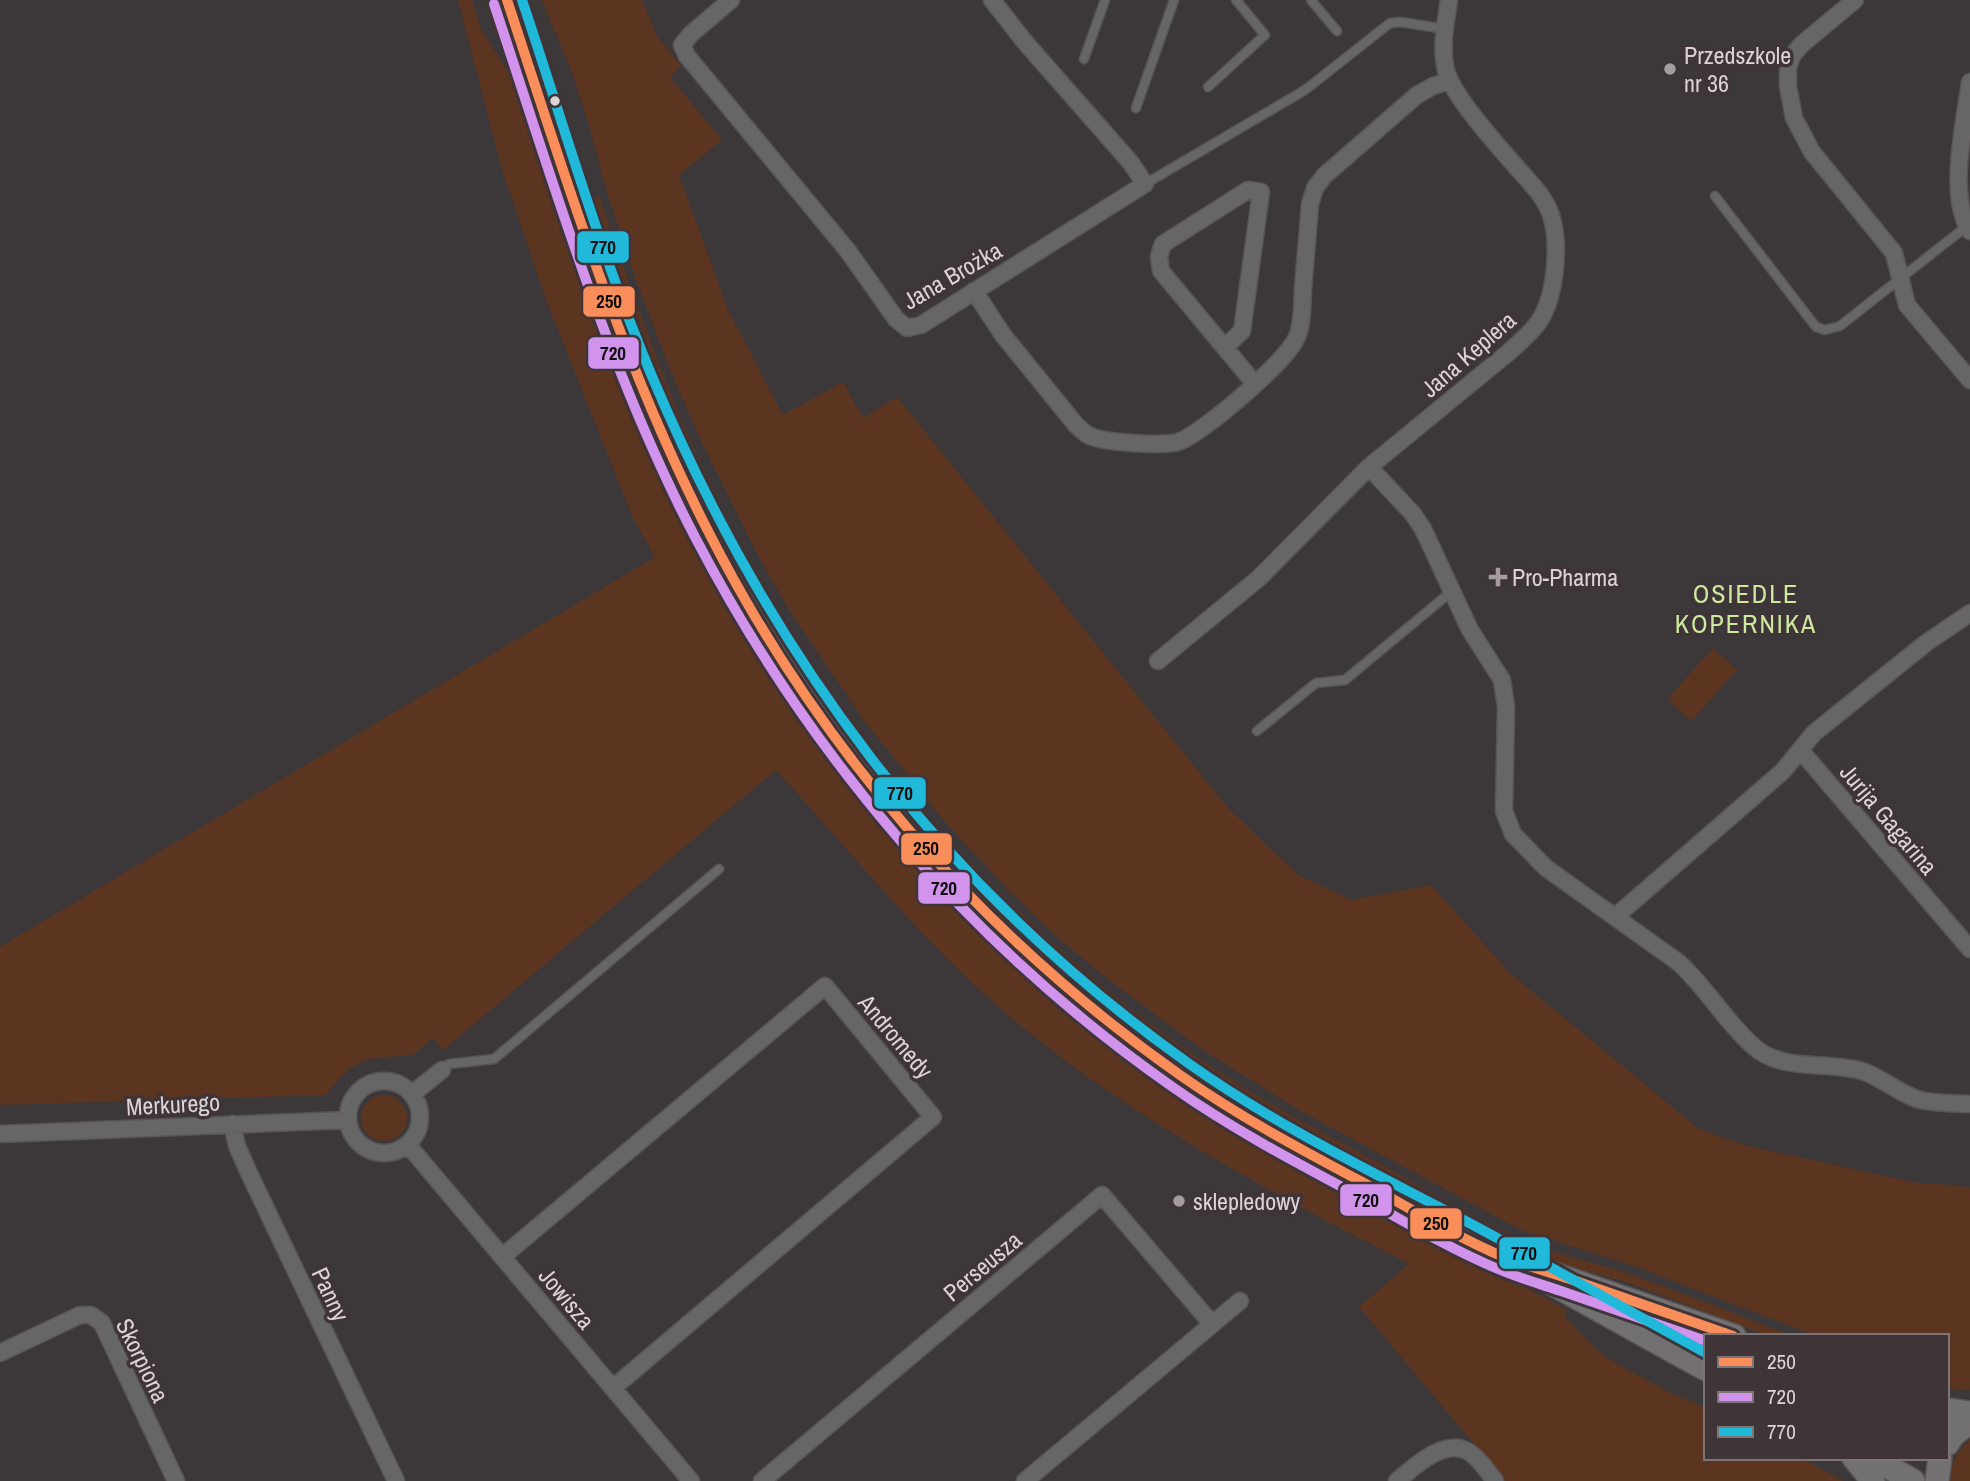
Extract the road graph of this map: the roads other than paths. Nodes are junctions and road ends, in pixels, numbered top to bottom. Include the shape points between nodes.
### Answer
1 (508, 0) edge
2 (731, 0) edge
3 (992, 0) edge
4 (1105, 0) edge
5 (1174, 0) edge
6 (1236, 0) edge
7 (1311, 0) edge
8 (1449, 0) edge
9 (1855, 0) edge
10 (1445, 29) junction
11 (1337, 31) dead end
12 (1084, 59) dead end
13 (1449, 81) junction
14 (1970, 82) edge
15 (1208, 86) dead end
16 (1136, 108) dead end
17 (1145, 184) junction
18 (1715, 196) dead end
19 (1968, 228) edge
20 (1899, 279) junction
21 (974, 291) junction
22 (1224, 347) junction
23 (1970, 380) edge
24 (1255, 384) junction
25 (1369, 467) junction
26 (1452, 591) junction
27 (1970, 613) edge
28 (1158, 662) dead end
29 (1257, 731) dead end
30 (1801, 751) junction
31 (719, 869) dead end
32 (1615, 917) junction
33 (1970, 948) edge
34 (442, 1070) joint
35 (412, 1094) junction
36 (1970, 1104) edge
37 (347, 1120) junction
38 (232, 1124) junction
39 (0, 1134) edge
40 (408, 1145) junction
41 (1499, 1255) junction
42 (502, 1257) junction
43 (1240, 1301) dead end
44 (1212, 1324) junction
45 (1728, 1334) edge
46 (0, 1353) edge
47 (1704, 1367) edge
48 (613, 1388) junction
49 (1949, 1410) edge
50 (1970, 1413) edge
51 (1970, 1422) edge
52 (1949, 1441) edge
53 (1856, 1460) edge
54 (1876, 1460) edge
55 (1940, 1460) edge
56 (176, 1481) edge
57 (396, 1481) edge
58 (691, 1481) edge
59 (762, 1481) edge
60 (1025, 1481) edge
61 (1397, 1481) edge
62 (1495, 1481) edge
63 (1873, 1481) edge
64 (1913, 1481) edge
65 (1937, 1481) edge

1 - 41 main road via 614,317 686,487 735,583 787,668 892,810 1004,933 1164,1064 1267,1130
2 - 21 street, Jana Brożka via 682,45 687,56 848,251 895,319 908,328 920,325
3 - 17 street
4 - 12 lane
5 - 16 lane
6 - 15 lane via 1265,35
7 - 11 lane
8 - 10 street
9 - 20 street via 1792,56 1788,86 1801,134 1888,243
10 - 13 street
10 - 17 lane via 1390,23 1305,90
13 - 24 street via 1417,95 1338,162 1315,188 1298,334 1279,364
13 - 25 street, Jana Keplera via 1548,207 1555,236 1549,299 1529,334
14 - 19 street via 1960,183
17 - 21 street, Jana Brożka
18 - 20 lane via 1816,327 1840,326
19 - 20 lane
20 - 23 street via 1911,311
21 - 24 street via 1003,335 1088,436 1175,442 1193,436
22 - 22 street via 1242,331 1261,192 1248,190 1163,244 1159,256 1161,271
22 - 24 street
25 - 26 street via 1418,522
25 - 28 street, Jana Keplera via 1259,578
26 - 29 lane via 1345,680 1316,683
26 - 32 street via 1502,680 1506,707 1504,811 1513,834 1546,868
27 - 30 street via 1814,733
30 - 32 street
30 - 33 street, Jurija Gagarina
31 - 34 lane via 494,1059 449,1064
32 - 36 street via 1685,968 1768,1057 1866,1073 1916,1099
34 - 35 street
35 - 37 street via 393,1082 370,1083 353,1097
35 - 40 street via 421,1115
37 - 38 street, Merkurego
37 - 40 street via 351,1132 369,1151 383,1154
38 - 39 street, Merkurego
38 - 57 street, Panny via 248,1171
40 - 42 street, Jowisza
41 - 45 main road
41 - 47 main road
42 - 48 street, Jowisza
42 - 48 street, Andromedy via 825,986 933,1117
43 - 44 street
44 - 59 street, Perseusza via 1102,1195
44 - 60 street
46 - 56 street, Skorpiona via 80,1315 92,1315 102,1323
48 - 58 street, Jowisza
49 - 50 main road
51 - 52 main road
53 - 63 main road
54 - 64 main road
55 - 65 main road
61 - 62 street via 1431,1455 1461,1448

